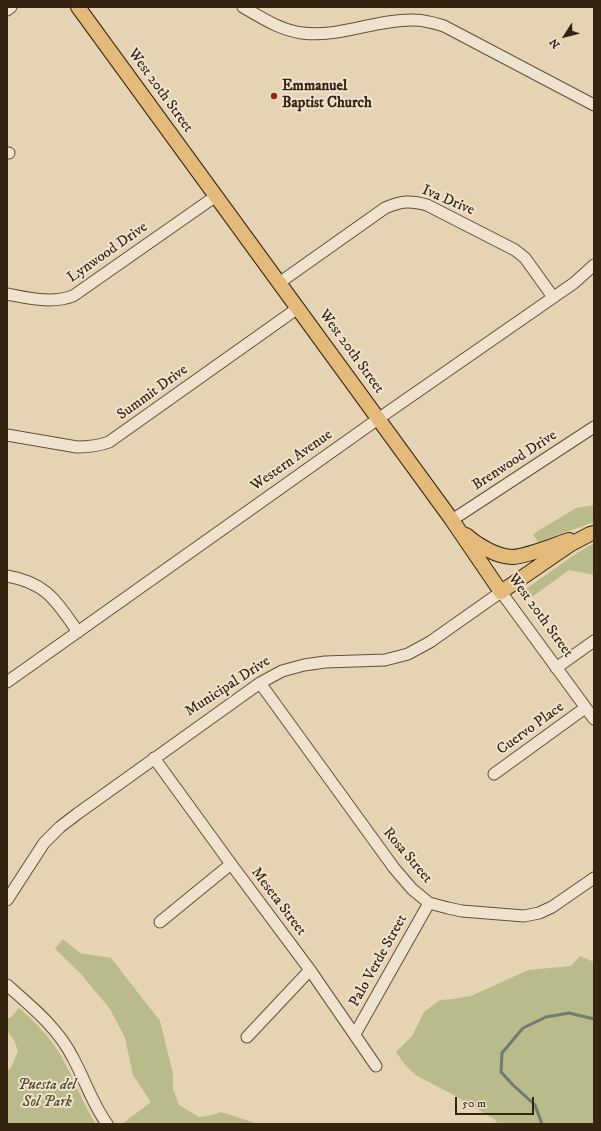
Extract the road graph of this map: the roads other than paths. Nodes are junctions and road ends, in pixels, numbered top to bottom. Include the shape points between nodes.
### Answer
1 (11, 7) edge
2 (78, 7) edge
3 (243, 7) edge
4 (7, 10) edge
5 (594, 105) edge
6 (216, 196) junction
7 (594, 265) edge
8 (279, 283) junction
9 (7, 294) edge
10 (553, 297) junction
11 (298, 308) junction
12 (378, 419) junction
13 (594, 427) edge
14 (7, 435) edge
15 (455, 525) junction
16 (592, 533) edge
17 (7, 576) edge
18 (501, 592) junction
19 (78, 632) junction
20 (594, 641) edge
21 (556, 668) junction
22 (7, 682) edge
23 (260, 683) junction
24 (585, 708) junction
25 (594, 720) edge
26 (154, 758) junction
27 (494, 774) dead end
28 (231, 864) junction
29 (594, 878) edge
30 (7, 900) edge
31 (429, 902) junction
32 (160, 922) dead end
33 (310, 970) junction
34 (7, 986) edge
35 (355, 1034) junction
36 (247, 1037) dead end
37 (376, 1066) dead end
38 (107, 1124) edge

1 - 4 street
2 - 6 main road, West 20th Street
3 - 5 street via 278,26 301,33 337,32 404,20 434,23
6 - 8 main road, West 20th Street
6 - 9 street, Lynwood Drive via 74,296 64,300 39,300
7 - 10 street, Western Avenue
8 - 10 street, Iva Drive via 385,208 410,201 427,205 515,250 525,258
8 - 11 main road, West 20th Street
10 - 12 street, Western Avenue
11 - 12 main road, West 20th Street
11 - 14 street, Summit Drive via 100,446 77,447
12 - 15 main road, West 20th Street
12 - 19 street, Western Avenue
13 - 15 street, Brenwood Drive
15 - 16 main road via 474,542 492,552 511,557
15 - 18 main road, West 20th Street
16 - 18 main road, Municipal Drive via 571,544
17 - 19 street via 30,582 50,595
18 - 21 street, West 20th Street
18 - 23 street, Municipal Drive via 430,642 408,654 384,660 304,665 282,671
19 - 22 street, Western Avenue
20 - 21 street
21 - 24 street, West 20th Street
23 - 26 street, Municipal Drive
23 - 31 street, Rosa Street via 394,868 412,889
24 - 25 street, West 20th Street
24 - 27 street, Cuervo Place
26 - 28 street, Meseta Street
26 - 30 street, Municipal Drive via 60,826 44,843
28 - 32 street
28 - 33 street, Meseta Street
29 - 31 street, Rosa Street via 552,907 524,916 462,911
31 - 35 street, Palo Verde Street
33 - 35 street, Meseta Street
33 - 36 street
34 - 38 street via 49,1022 59,1035
35 - 37 street, Meseta Street

